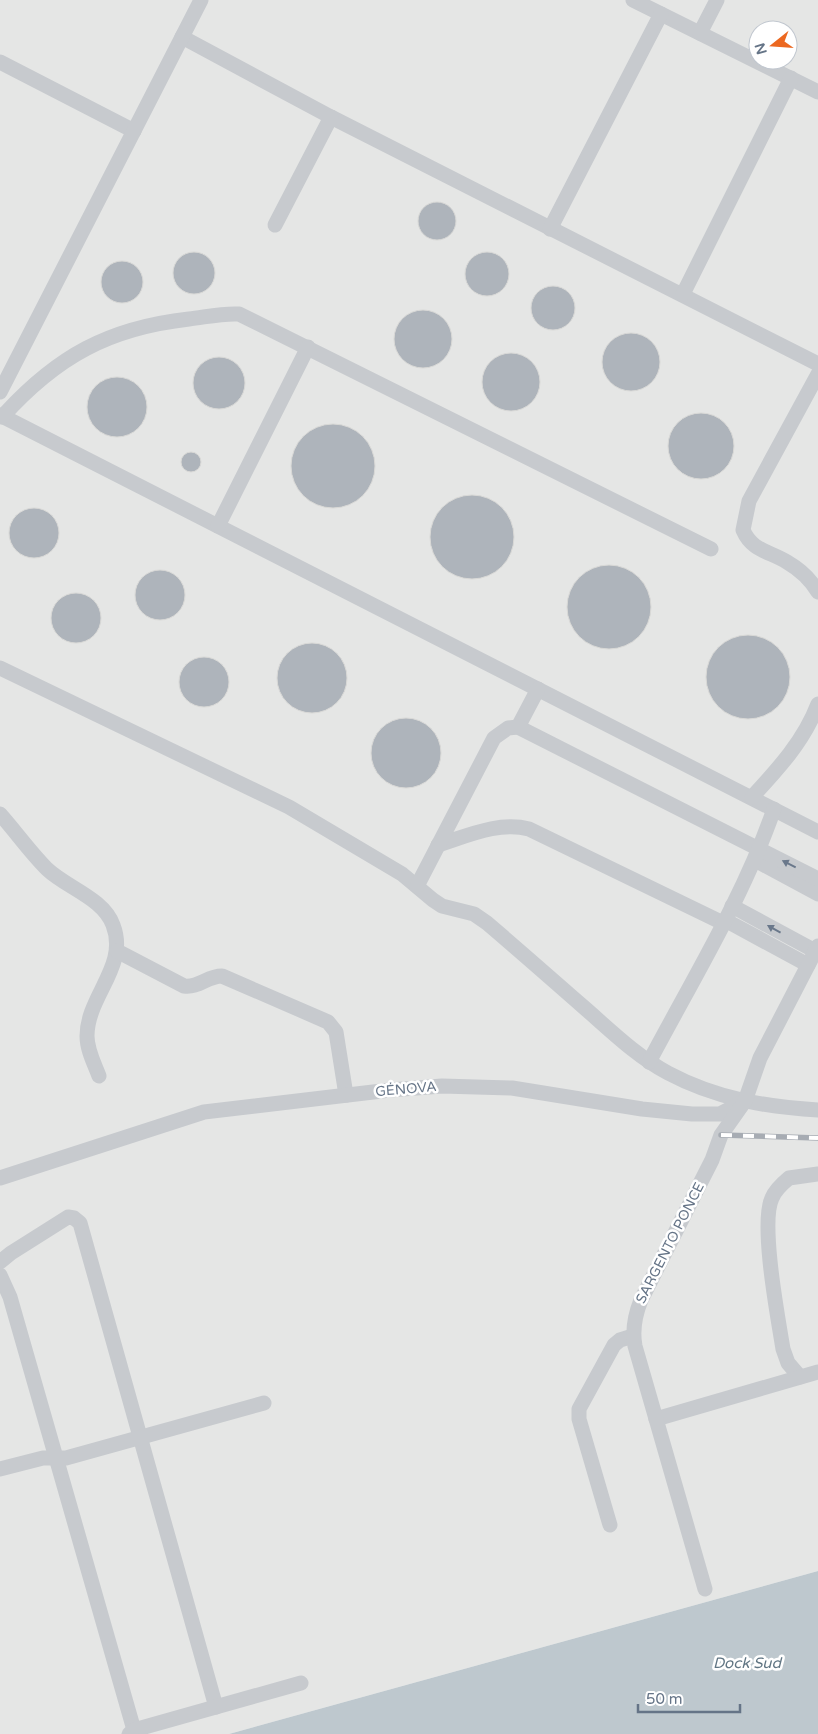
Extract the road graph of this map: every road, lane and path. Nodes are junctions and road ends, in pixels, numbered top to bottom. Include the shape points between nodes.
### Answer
1 (202, 0) edge
2 (633, 0) edge
3 (717, 0) edge
4 (661, 14) junction
5 (700, 33) junction
6 (182, 37) junction
7 (0, 62) edge
8 (791, 78) junction
9 (818, 92) edge
10 (331, 117) junction
11 (134, 131) junction
12 (275, 226) dead end
13 (550, 229) junction
14 (683, 294) junction
15 (308, 347) junction
16 (818, 364) edge
17 (818, 374) edge
18 (0, 392) edge
19 (1, 416) edge
20 (218, 526) junction
21 (712, 549) dead end
22 (818, 592) edge
23 (0, 668) edge
24 (538, 689) junction
25 (818, 704) edge
26 (518, 728) junction
27 (752, 798) junction
28 (774, 809) junction
29 (0, 814) edge
30 (818, 832) edge
31 (438, 844) junction
32 (758, 854) junction
33 (818, 879) edge
34 (417, 886) junction
35 (818, 894) edge
36 (727, 916) junction
37 (816, 948) edge
38 (117, 951) junction
39 (808, 965) junction
40 (649, 1062) junction
41 (99, 1076) dead end
42 (346, 1095) junction
43 (745, 1101) junction
44 (818, 1110) edge
45 (818, 1174) edge
46 (0, 1178) edge
47 (0, 1262) edge
48 (0, 1275) edge
49 (633, 1336) junction
50 (783, 1350) junction
51 (818, 1372) edge
52 (800, 1377) junction
53 (767, 1386) junction
54 (264, 1402) dead end
55 (656, 1419) junction
56 (141, 1437) junction
57 (56, 1458) junction
58 (0, 1469) edge
59 (610, 1525) dead end
60 (705, 1589) dead end
61 (301, 1683) dead end
62 (216, 1706) junction
63 (132, 1732) edge

1 - 6 street
2 - 4 street
3 - 5 street
4 - 5 street
4 - 13 street
5 - 8 street
6 - 10 street
6 - 11 street
7 - 11 street
8 - 9 street
8 - 14 street
10 - 12 street
10 - 13 street
11 - 18 street
13 - 14 street
14 - 16 street
15 - 19 street via 239,314 156,323 109,336 80,351
15 - 20 street
15 - 21 street
17 - 22 street via 749,501 743,530 753,546 787,562 802,573
19 - 20 street
20 - 24 street
23 - 34 street via 289,807
24 - 26 street
24 - 27 street
25 - 27 street via 798,743
26 - 31 street via 508,728 494,738
26 - 32 street
27 - 28 street
28 - 30 street
28 - 32 street
29 - 38 street via 47,868 105,911 113,924
31 - 34 street
31 - 36 street via 499,827 523,828
33 -> 32 street
32 - 35 street
32 - 36 street
34 - 40 street via 442,906 474,914 487,923
37 -> 36 street
36 - 39 street
36 - 40 street
37 - 39 street, SARGENTO PONCE
38 - 41 street via 87,1035
38 - 42 street via 184,986 191,987 222,976 328,1022 336,1032
39 - 43 street, SARGENTO PONCE via 760,1058
40 - 43 street via 707,1090
42 - 43 street, GÉNOVA via 404,1088 482,1086 532,1090 642,1109 712,1114 726,1112
42 - 46 street, GÉNOVA via 204,1112
43 - 44 street
43 - 49 street, SARGENTO PONCE via 721,1135 712,1160 641,1300 634,1319
45 - 50 street via 789,1178 772,1197 768,1213 768,1238
47 - 56 street via 68,1217 80,1223
48 - 57 street via 10,1297
49 - 55 street, SARGENTO PONCE
49 - 59 street via 614,1344 579,1409 579,1419
50 - 52 street via 788,1363
50 - 53 street via 775,1375
51 - 52 street
52 - 53 street
53 - 55 street
54 - 56 street
55 - 60 street, SARGENTO PONCE
56 - 57 street
56 - 62 street
57 - 58 street via 43,1458
57 - 63 street
61 - 62 street
62 - 63 street

